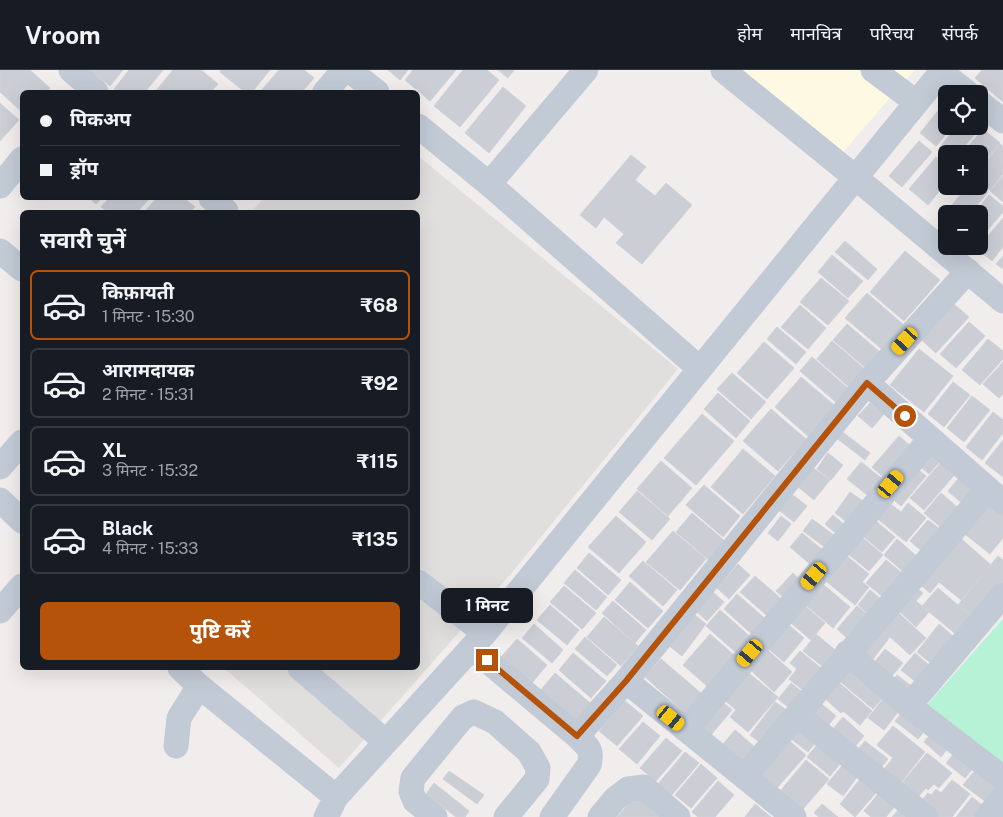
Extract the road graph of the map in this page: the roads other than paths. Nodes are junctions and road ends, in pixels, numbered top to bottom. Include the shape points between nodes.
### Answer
1 (344, 70) edge
2 (349, 70) edge
3 (586, 70) edge
4 (723, 70) edge
5 (873, 70) edge
6 (936, 73) edge
7 (955, 85) edge
8 (327, 90) edge
9 (374, 90) edge
10 (916, 102) junction
11 (988, 109) edge
12 (1003, 121) edge
13 (420, 128) edge
14 (20, 161) edge
15 (856, 178) junction
16 (489, 184) junction
17 (0, 186) edge
18 (0, 251) edge
19 (20, 267) edge
20 (968, 271) junction
21 (1003, 301) edge
22 (699, 368) junction
23 (867, 383) junction
24 (930, 438) junction
25 (20, 444) edge
26 (0, 467) edge
27 (996, 496) edge
28 (0, 500) edge
29 (20, 518) edge
30 (420, 584) edge
31 (20, 588) edge
32 (1003, 594) edge
33 (0, 611) edge
34 (478, 640) junction
35 (847, 653) junction
36 (182, 670) edge
37 (302, 670) edge
38 (626, 681) junction
39 (199, 686) junction
40 (909, 706) junction
41 (797, 715) junction
42 (686, 730) junction
43 (577, 736) junction
44 (386, 742) junction
45 (176, 746) dead end
46 (744, 776) junction
47 (1003, 778) edge
48 (1003, 798) edge
49 (331, 807) edge
50 (435, 817) edge
51 (506, 817) edge
52 (552, 817) edge
53 (600, 817) edge
54 (678, 817) edge
55 (794, 817) edge
56 (926, 817) edge
57 (987, 817) edge

1 - 8 street
2 - 9 street
3 - 16 street
4 - 15 street
5 - 10 street
6 - 7 street
6 - 10 street
10 - 15 street
11 - 12 street
13 - 16 street
14 - 17 street
15 - 20 street
15 - 22 street
16 - 22 street
18 - 19 street
20 - 21 street
20 - 23 street
22 - 34 street
23 - 24 street
23 - 38 street
24 - 27 street
24 - 42 street
25 - 26 street
27 - 35 street
28 - 29 street
30 - 34 street
31 - 33 street
32 - 40 street
34 - 43 street
34 - 44 street
35 - 40 street
35 - 41 street
36 - 39 street
37 - 44 street
38 - 42 street
38 - 43 street
39 - 45 street via 179,718
39 - 49 street
40 - 47 street
41 - 46 street
41 - 56 street
42 - 46 street
43 - 52 street via 590,749 592,756
44 - 49 street
46 - 55 street
48 - 57 street
50 - 51 street via 415,801 411,791 413,778 463,717 474,712 495,722 530,752 538,768 537,779
53 - 54 street via 628,789 644,787

